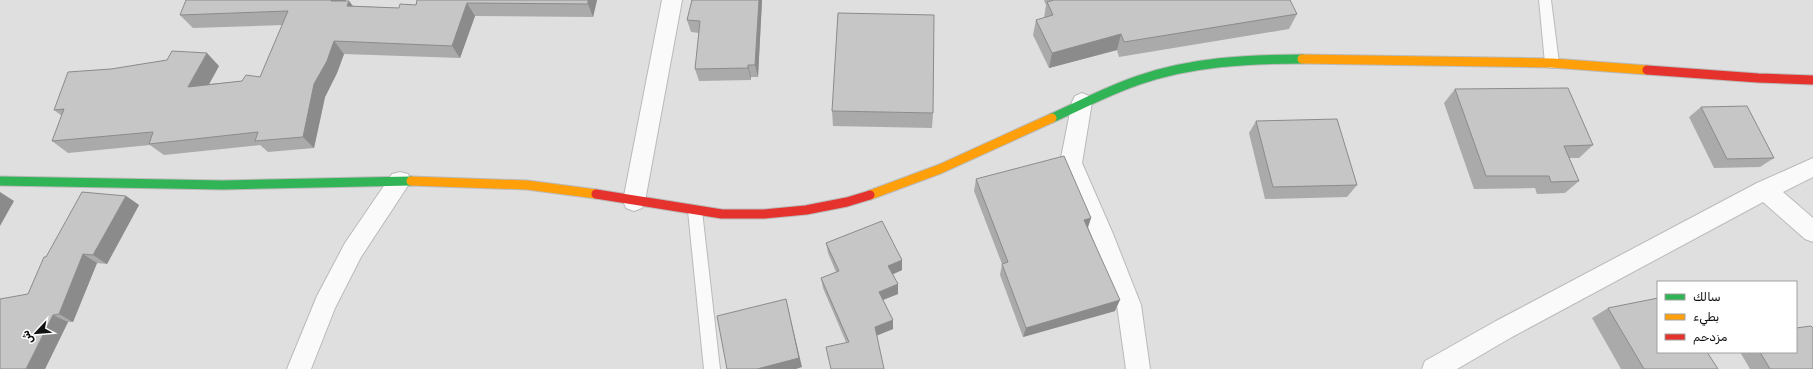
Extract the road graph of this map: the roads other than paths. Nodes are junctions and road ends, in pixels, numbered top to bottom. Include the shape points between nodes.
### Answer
1 (672, 0) edge
2 (1545, 0) edge
3 (1552, 64) junction
4 (1813, 80) edge
5 (1082, 102) junction
6 (1813, 167) edge
7 (0, 181) edge
8 (400, 181) junction
9 (1765, 190) junction
10 (634, 201) junction
11 (695, 211) junction
12 (1813, 232) edge
13 (299, 369) edge
14 (712, 369) edge
15 (1138, 369) edge
16 (1434, 369) edge

1 - 10 street
2 - 3 lane
3 - 4 main road
3 - 5 main road via 1298,59 1222,62 1185,67 1150,76
5 - 11 main road via 924,176 847,202 806,210 764,214
5 - 15 street via 1071,163 1129,305
6 - 9 street
7 - 8 main road via 223,185
8 - 10 main road via 521,183 562,187
8 - 13 street via 353,250 324,304
9 - 12 street
9 - 16 street via 1511,325
10 - 11 main road
11 - 14 lane

